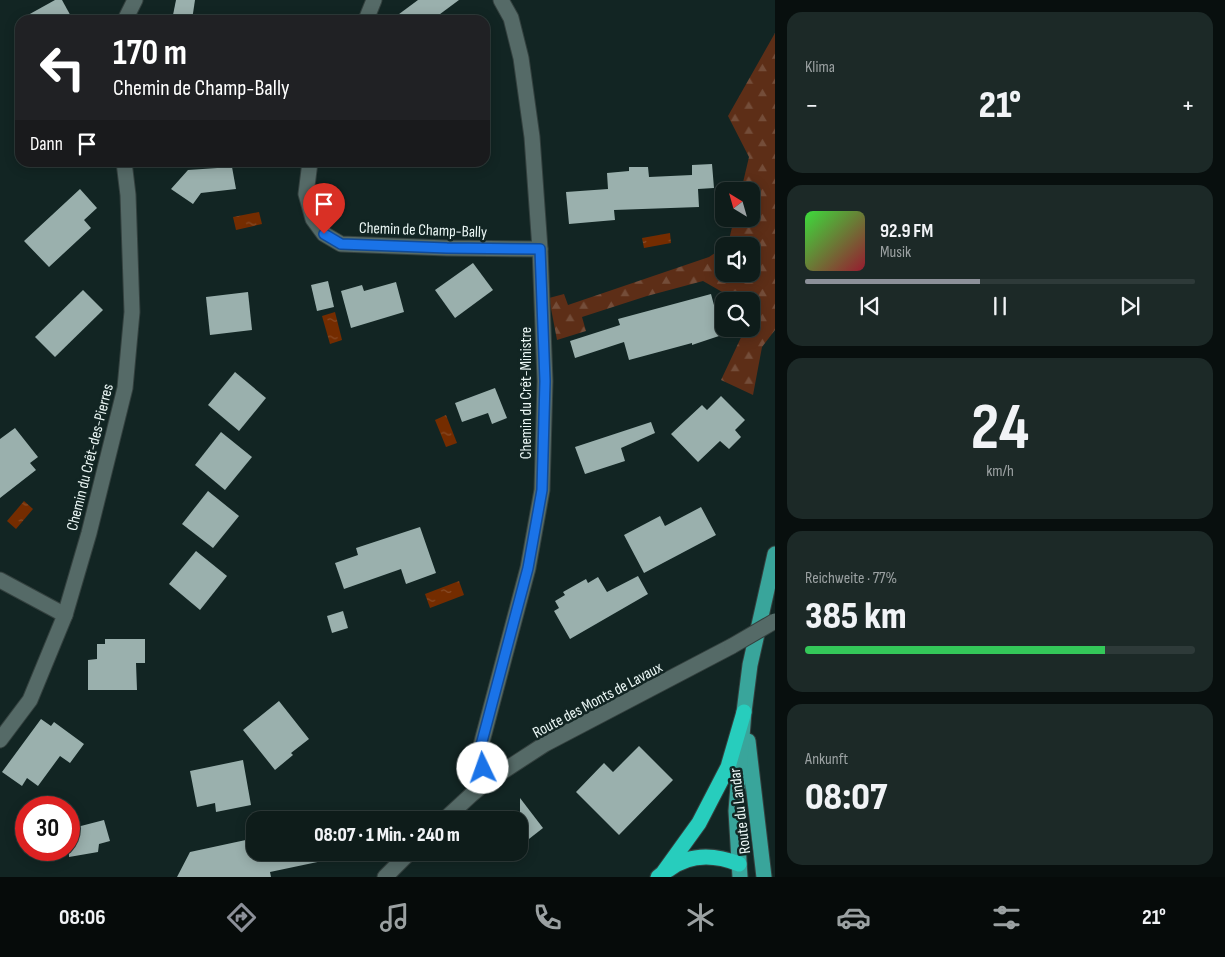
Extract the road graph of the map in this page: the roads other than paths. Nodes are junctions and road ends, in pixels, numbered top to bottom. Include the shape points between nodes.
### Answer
1 (135, 0) edge
2 (374, 0) edge
3 (501, 0) edge
4 (128, 15) edge
5 (368, 15) edge
6 (125, 167) edge
7 (309, 167) edge
8 (540, 249) junction
9 (775, 554) edge
10 (0, 580) edge
11 (65, 615) junction
12 (775, 621) edge
13 (744, 712) junction
14 (0, 740) edge
15 (488, 781) junction
16 (453, 811) edge
17 (401, 861) edge
18 (740, 871) edge
19 (661, 875) edge
20 (760, 876) edge
21 (385, 877) edge

1 - 4 street
2 - 5 street
3 - 8 street, Chemin du Crêt-Ministre via 511,18 522,58 532,137
6 - 11 street, Chemin du Crêt-des-Pierres via 132,312 125,388
7 - 8 street, Chemin de Champ-Bally via 306,194 313,219 324,234 341,244
8 - 15 street, Chemin du Crêt-Ministre via 545,381 542,490 528,568 480,749
9 - 13 main road, Route du Landar via 750,665
10 - 11 street
11 - 14 street, Chemin du Crêt-des-Pierres via 30,700
12 - 15 street, Route des Monts de Lavaux, bridge via 545,744
13 - 18 main road, Route du Landar via 736,811
13 - 19 highway via 728,767 700,823
13 - 20 main road, Route du Landar
15 - 16 street, Route des Monts de Lavaux
17 - 21 street
18 - 19 highway via 727,859 713,856 686,860
18 - 20 main road via 745,869

